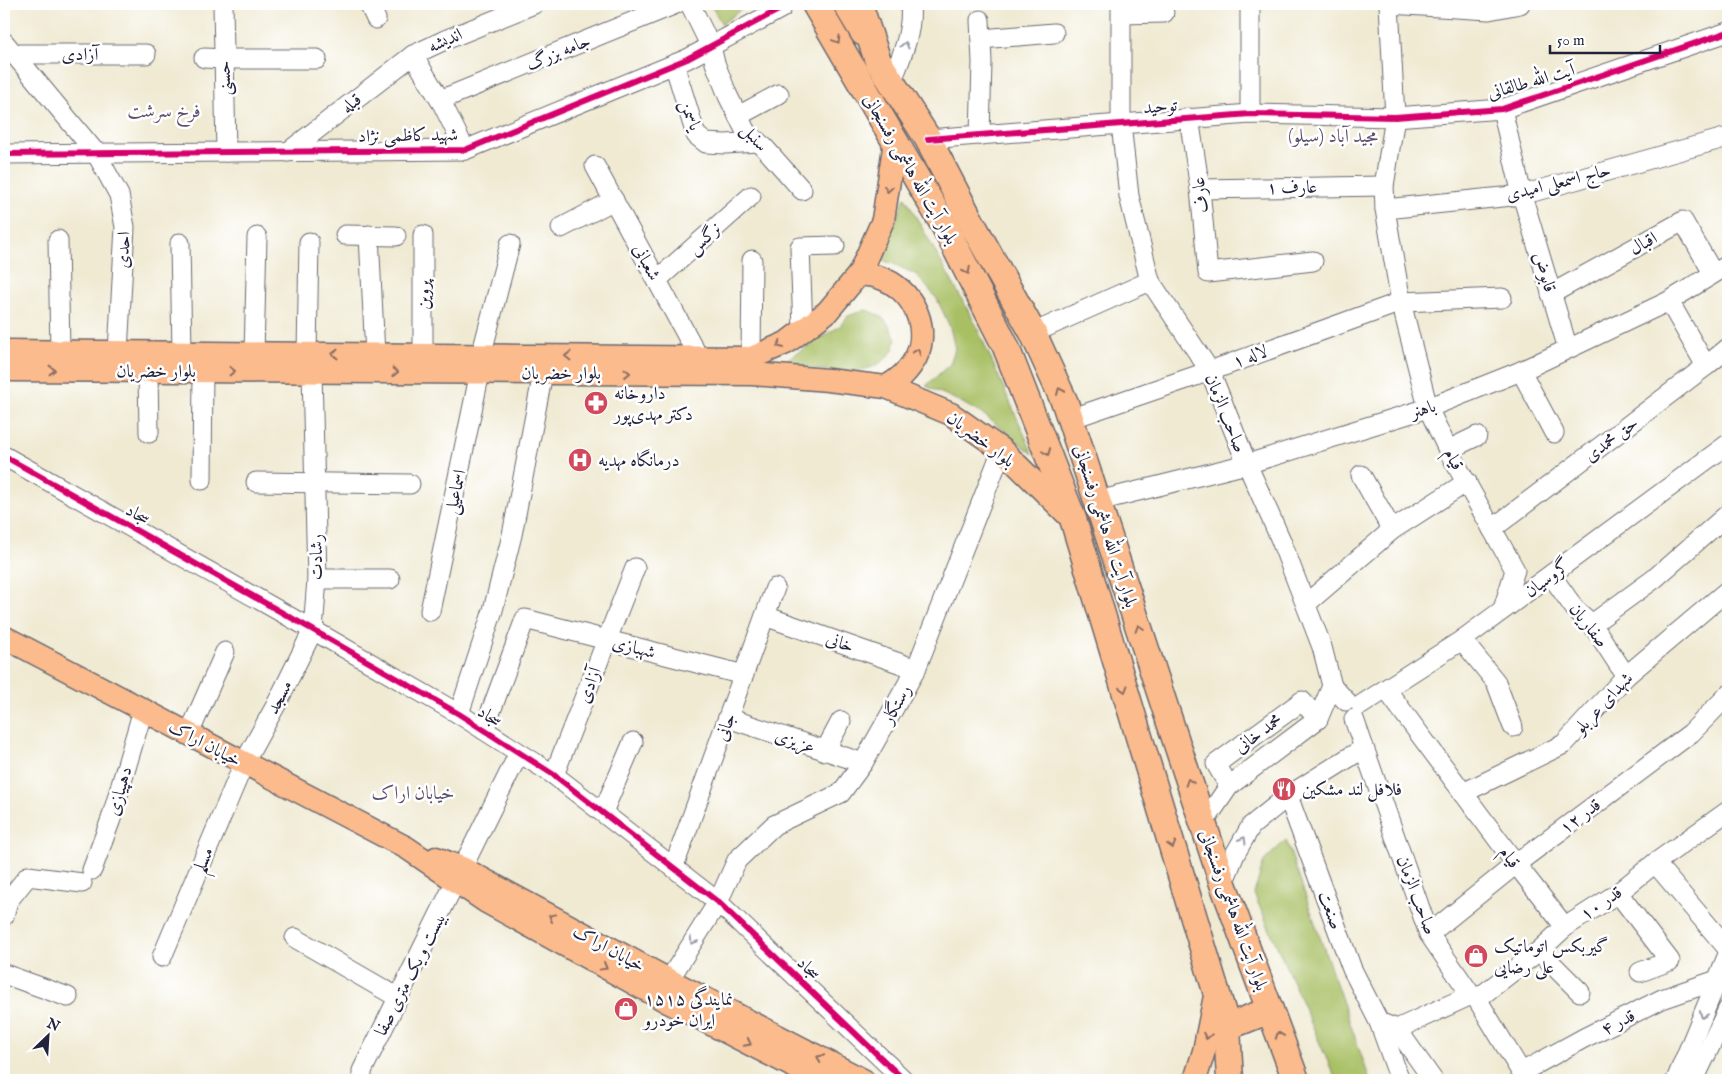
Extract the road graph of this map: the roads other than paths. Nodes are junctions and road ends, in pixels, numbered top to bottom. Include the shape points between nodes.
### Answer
1 (223, 4) edge
2 (534, 4) edge
3 (676, 4) edge
4 (690, 4) edge
5 (816, 4) edge
6 (844, 4) edge
7 (859, 4) edge
8 (910, 4) edge
9 (1250, 4) edge
10 (1389, 4) edge
11 (1520, 4) edge
12 (782, 8) dead end
13 (1122, 9) edge
14 (1164, 13) dead end
15 (980, 20) dead end
16 (1728, 32) edge
17 (1054, 34) dead end
18 (981, 39) junction
19 (711, 47) junction
20 (8, 48) edge
21 (146, 54) dead end
22 (413, 55) junction
23 (204, 58) dead end
24 (317, 59) dead end
25 (224, 60) junction
26 (878, 61) junction
27 (674, 64) junction
28 (891, 83) junction
29 (779, 94) dead end
30 (440, 100) junction
31 (1502, 109) junction
32 (1250, 114) junction
33 (738, 116) junction
34 (1395, 117) junction
35 (1189, 118) junction
36 (1121, 124) junction
37 (980, 135) junction
38 (1728, 137) edge
39 (928, 139) junction
40 (895, 141) junction
41 (758, 142) junction
42 (465, 150) junction
43 (226, 152) junction
44 (288, 152) junction
45 (96, 153) junction
46 (4, 154) edge
47 (595, 166) dead end
48 (1384, 186) junction
49 (1200, 189) junction
50 (802, 190) dead end
51 (1522, 195) junction
52 (751, 196) dead end
53 (614, 200) junction
54 (1385, 209) junction
55 (561, 228) dead end
56 (345, 235) dead end
57 (369, 235) junction
58 (423, 235) dead end
59 (396, 236) dead end
60 (257, 237) dead end
61 (58, 240) dead end
62 (309, 242) dead end
63 (180, 243) dead end
64 (510, 244) dead end
65 (835, 246) dead end
66 (752, 260) dead end
67 (1313, 261) dead end
68 (1720, 269) edge
69 (859, 274) junction
70 (657, 280) junction
71 (1150, 281) junction
72 (1551, 294) junction
73 (1502, 298) dead end
74 (1669, 301) junction
75 (1401, 302) junction
76 (803, 330) junction
77 (1033, 333) junction
78 (1728, 348) edge
79 (1568, 349) junction
80 (4, 351) edge
81 (60, 352) junction
82 (118, 352) junction
83 (182, 353) junction
84 (254, 354) junction
85 (374, 355) junction
86 (423, 355) junction
87 (699, 358) junction
88 (751, 358) junction
89 (310, 363) junction
90 (480, 364) junction
91 (1706, 366) junction
92 (4, 370) edge
93 (148, 370) junction
94 (203, 371) junction
95 (1210, 371) junction
96 (1521, 371) junction
97 (543, 373) junction
98 (886, 387) junction
99 (1428, 408) junction
100 (1070, 419) junction
101 (1554, 432) dead end
102 (149, 433) dead end
103 (1477, 436) dead end
104 (1728, 444) edge
105 (1002, 450) junction
106 (1448, 450) junction
107 (4, 456) edge
108 (1246, 464) junction
109 (1361, 475) dead end
110 (202, 480) dead end
111 (256, 482) dead end
112 (1467, 482) junction
113 (315, 483) junction
114 (410, 484) dead end
115 (1098, 501) junction
116 (1728, 514) edge
117 (1073, 519) junction
118 (1492, 528) junction
119 (1392, 530) junction
120 (635, 568) dead end
121 (1551, 576) junction
122 (317, 579) junction
123 (390, 579) dead end
124 (775, 588) dead end
125 (1728, 590) edge
126 (1306, 604) junction
127 (1503, 609) junction
128 (430, 611) dead end
129 (765, 616) junction
130 (1592, 624) junction
131 (313, 630) junction
132 (4, 637) edge
133 (607, 640) junction
134 (1462, 640) junction
135 (224, 652) dead end
136 (916, 669) junction
137 (744, 675) junction
138 (1626, 676) junction
139 (1332, 686) junction
140 (1386, 689) junction
141 (1728, 694) edge
142 (1354, 708) junction
143 (143, 710) junction
144 (458, 714) junction
145 (728, 718) junction
146 (1318, 719) junction
147 (841, 721) dead end
148 (1513, 728) dead end
149 (484, 730) junction
150 (189, 734) junction
151 (633, 742) dead end
152 (1364, 748) junction
153 (825, 751) junction
154 (519, 753) junction
155 (244, 763) junction
156 (863, 764) junction
157 (554, 775) junction
158 (1229, 786) junction
159 (1463, 793) junction
160 (1288, 796) junction
161 (1728, 811) edge
162 (603, 812) junction
163 (1203, 824) junction
164 (1655, 863) junction
165 (1516, 864) junction
166 (674, 866) junction
167 (459, 875) junction
168 (1222, 884) junction
169 (1618, 893) junction
170 (718, 902) junction
171 (4, 916) edge
172 (1565, 927) junction
173 (1429, 934) junction
174 (294, 938) dead end
175 (1728, 949) edge
176 (1539, 951) junction
177 (1728, 954) edge
178 (162, 957) dead end
179 (1640, 972) dead end
180 (4, 974) edge
181 (669, 980) junction
182 (1717, 980) junction
183 (1216, 991) junction
184 (1580, 992) dead end
185 (68, 997) dead end
186 (397, 997) junction
187 (1474, 997) junction
188 (1728, 1009) edge
189 (1270, 1010) junction
190 (1379, 1022) junction
191 (1228, 1027) junction
192 (1397, 1029) junction
193 (1524, 1076) edge
194 (362, 1080) edge
195 (820, 1080) edge
196 (863, 1080) edge
197 (904, 1080) edge
198 (1195, 1080) edge
199 (1230, 1080) edge
200 (1296, 1080) edge
201 (1400, 1080) edge
202 (1433, 1080) edge
203 (1676, 1080) edge
204 (1694, 1080) edge

1 - 25 street, حسنی
2 - 22 street, اندیشه
3 - 30 street, جامه بزرگ
4 - 19 street, سنبل
5 -> 40 highway, بلوار آیت الله هاشمی رفسنجانی
6 - 26 main road, بلوار آیت الله هاشمی رفسنجانی
7 - 26 highway
28 -> 8 street via 905,47
9 - 32 street
10 - 11 street via 1490,10
10 - 34 street
12 - 19 street, شهید کاظمی نژاد
13 - 14 street
13 - 36 street, صاحب الزمان
15 - 18 street
16 - 31 street, آیت الله طالقانی
17 - 18 street
18 - 37 street
19 - 27 street, شهید کاظمی نژاد
19 - 33 street, سنبل
20 - 21 street, آزادی
20 - 45 street, آزادی
22 - 30 street
22 - 44 street, قبله
23 - 25 street
24 - 25 street
25 - 43 street, حسنی
26 - 28 highway, بلوار آیت الله هاشمی رفسنجانی
27 - 41 street, یاسمن via 696,135 706,143
27 - 42 street, شهید کاظمی نژاد
28 - 39 highway, بلوار آیت الله هاشمی رفسنجانی
29 - 33 street
30 - 42 street
31 - 34 street, آیت الله طالقانی
31 - 51 street
32 - 34 street, توحید
32 - 35 street, توحید
33 - 41 street, سنبل via 746,132
34 - 48 street
35 - 36 street, توحید
35 - 49 street, عارف
36 - 37 street, توحید
36 - 71 street, صاحب الزمان via 1129,196
37 - 39 street, توحید
38 - 51 street, حاج اسمعلی امیدی
39 - 77 highway, بلوار آیت الله هاشمی رفسنجانی
40 -> 69 main road, بلوار خضریان via 883,220
40 -> 117 highway, بلوار آیت الله هاشمی رفسنجانی via 945,227 1006,347
41 - 50 street, سنبل
42 - 44 street, شهید کاظمی نژاد
43 - 44 street, شهید کاظمی نژاد
43 - 45 street, شهید کاظمی نژاد
45 - 46 street, شهید کاظمی نژاد
45 - 82 street, احدی via 119,195 125,227
47 - 53 street, شعبانی
48 - 49 street, عارف ۱
48 - 54 street
49 - 67 street, عارف via 1208,273
51 - 54 street, حاج اسمعلی امیدی
51 - 72 street, قابوض
52 - 70 street, نرگس
53 - 55 street
53 - 70 street, شعبانی
54 - 75 street
56 - 57 street
57 - 59 street
57 - 85 street
58 - 86 street, پروین
60 - 84 street
61 - 81 street
62 - 89 street, رشادت
63 - 83 street
64 - 90 street, اسماعیلی
65 - 76 street via 800,247
66 - 88 street
68 - 72 street, اقبال via 1682,221
68 - 74 street, باهنر
69 - 76 main road, بلوار خضریان via 827,312
98 -> 69 main road via 913,364 920,347 917,311 908,295 894,283 877,276
70 - 87 street, شعبانی
71 - 77 street
71 - 95 street, صاحب الزمان
72 - 79 street, قابوض
73 - 75 street
74 - 79 street, باهنر
74 - 91 street
75 - 95 street, لاله ۱
75 - 99 street, قیام
76 -> 88 main road, بلوار خضریان via 786,343
100 -> 77 highway, بلوار آیت الله هاشمی رفسنجانی
78 - 91 street, حق محمدی
79 - 96 street, باهنر
80 - 81 main road, بلوار خضریان
81 - 82 main road, بلوار خضریان
82 - 83 main road, بلوار خضریان
83 - 84 main road, بلوار خضریان
84 - 89 main road, بلوار خضریان
85 - 86 main road, بلوار خضریان
85 -> 89 main road, بلوار خضریان
86 - 90 main road, بلوار خضریان
87 - 88 main road, بلوار خضریان
87 -> 90 main road, بلوار خضریان
89 -> 90 main road, بلوار خضریان
94 -> 89 main road, بلوار خضریان
89 - 113 street, رشادت
90 - 97 main road, بلوار خضریان
90 - 128 street, اسماعیلی
91 - 118 street, حق محمدی
92 -> 93 main road, بلوار خضریان
93 - 94 main road, بلوار خضریان
93 - 102 street
94 - 110 street
95 - 100 street, لاله ۱
95 - 108 street, صاحب الزمان
96 - 99 street, باهنر
96 - 101 street
97 -> 98 main road, بلوار خضریان via 752,374
97 - 144 street, سجاد via 512,535 492,610
98 - 105 main road, بلوار خضریان via 951,414
99 - 106 street, قیام
99 - 108 street, باهنر
100 - 115 highway, بلوار آیت الله هاشمی رفسنجانی
103 - 106 street
104 - 121 street, گروسیان
105 - 117 main road, بلوار خضریان
105 - 136 street, رستگار
106 - 112 street, قیام
107 - 131 street, سجاد
108 - 115 street, باهنر
108 - 126 street, صاحب الزمان
109 - 119 street
111 - 113 street
112 - 118 street, قیام
112 - 119 street
113 - 114 street
113 - 122 street, رشادت
163 -> 115 highway, بلوار آیت الله هاشمی رفسنجانی
116 - 130 street via 1654,579
117 -> 183 highway, بلوار آیت الله هاشمی رفسنجانی
118 - 127 street, قیام via 1515,570
119 - 126 street
120 - 133 street, آزادی
121 - 127 street, گروسیان
121 - 130 street, صفاریان via 1575,609
122 - 123 street
122 - 131 street, رشادت
124 - 129 street, جانی
125 - 138 street, شهدای عربلو
126 - 139 street, صاحب الزمان
127 - 134 street, گروسیان
129 - 136 street, خانی
129 - 137 street, جانی
130 - 138 street, صفاریان
131 - 144 street, سجاد
131 - 155 street, مسجد
132 - 143 main road, خیابان اراک
133 - 137 street, شهبازی
133 - 149 street, شهبازی via 525,619
133 - 157 street, آزادی
134 - 140 street, گروسیان
134 - 148 street via 1496,682
135 - 150 street
136 - 156 street, رستگار
137 - 145 street, جانی
138 - 159 street, شهدای عربلو via 1564,744
139 - 142 street, صاحب الزمان
139 - 146 street
140 - 142 street, گروسیان
140 - 159 street, قیام
141 - 165 street, قدر ۱۲ via 1691,733
142 - 152 street, صاحب الزمان
143 - 150 main road, خیابان اراک
143 - 171 street, دهپیازی via 111,819 87,877 28,876 8,901
144 - 149 street, سجاد
145 - 153 street, عزیزی
145 - 166 street, جانی
146 - 158 street, محمد خانی
146 - 158 street, محمد خانی via 1302,701 1216,764
147 - 153 street
149 - 154 street, سجاد
150 - 155 main road, خیابان اراک
151 - 162 street
152 - 160 street
152 - 173 street, صاحب الزمان
153 - 156 street, عزیزی
154 - 157 street, سجاد
154 - 167 street, بیست و یک متری صفا
155 - 167 main road, خیابان اراک
155 - 178 street, مسلم
156 - 170 street, رستگار via 841,793 774,826 737,860
157 - 162 street, سجاد
158 - 163 street, محمد خانی
159 - 165 street, قیام
168 -> 160 street via 1234,854 1251,826
160 - 190 street, صنعت via 1352,969
161 - 164 street, قدر ۱۰
162 - 166 street, سجاد
163 - 168 highway, بلوار آیت الله هاشمی رفسنجانی
164 - 169 street, قدر ۱۰
164 - 175 street
165 - 172 street, قیام
165 - 173 street, قدر ۱۲
166 - 170 street, سجاد
181 -> 167 main road, خیابان اراک
167 - 186 street, بیست و یک متری صفا
167 -> 195 main road, خیابان اراک via 484,901 670,1003
168 - 189 highway, بلوار آیت الله هاشمی رفسنجانی
169 - 172 street, قدر ۱۰
169 - 179 street via 1670,961
170 -> 181 street, رستگار
170 - 197 street, سجاد
172 - 176 street, قدر ۱۰
173 - 187 street, صاحب الزمان
174 - 186 street
176 - 184 street
176 - 187 street, قدر ۱۰
177 - 182 street
180 - 185 street
196 -> 181 main road, خیابان اراک
182 - 193 street, قدر ۴ via 1662,999 1584,1038
182 -> 203 street
183 - 191 highway, بلوار آیت الله هاشمی رفسنجانی
183 -> 198 main road
186 - 194 street, بیست و یک متری صفا via 362,1071
187 - 192 street, قدر ۱۰
187 - 193 street, صاحب الزمان
188 - 204 street
189 - 191 highway
200 -> 189 highway, بلوار آیت الله هاشمی رفسنجانی
190 - 192 street
190 - 201 street, صنعت
191 - 199 highway, بلوار آیت الله هاشمی رفسنجانی
192 - 202 street

